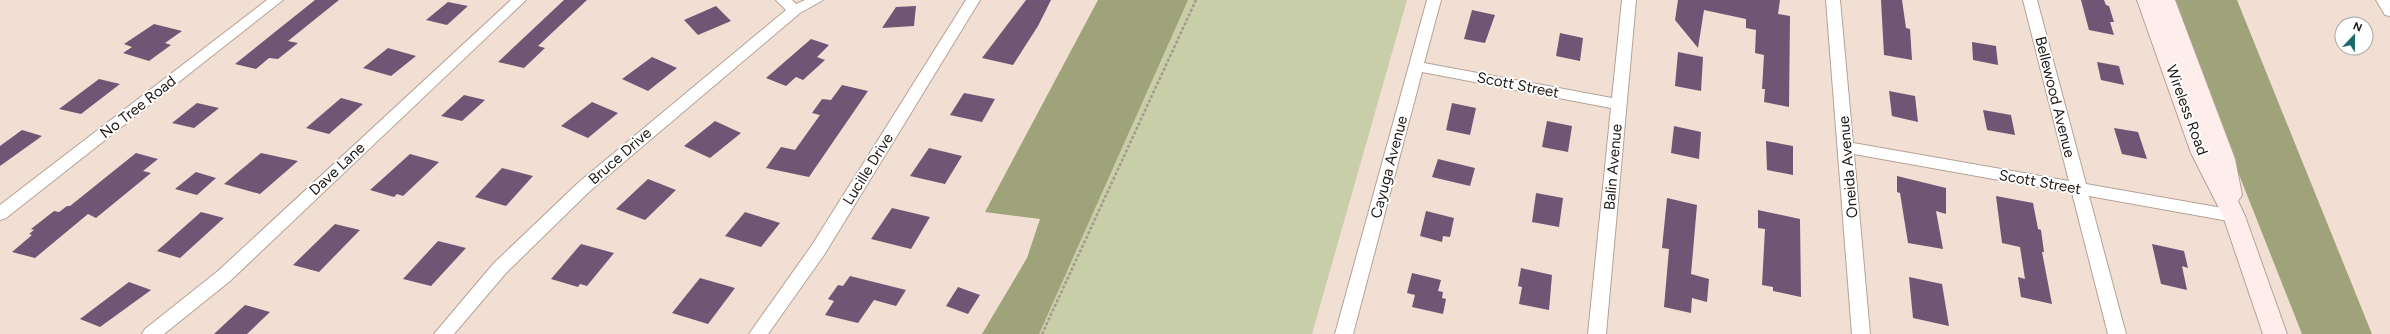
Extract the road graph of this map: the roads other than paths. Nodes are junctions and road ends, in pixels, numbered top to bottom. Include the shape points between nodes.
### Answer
1 (276, 0) edge
2 (519, 0) edge
3 (816, 0) edge
4 (973, 0) edge
5 (1434, 0) edge
6 (1629, 0) edge
7 (1833, 0) edge
8 (2030, 0) edge
9 (2147, 0) edge
10 (2165, 0) edge
11 (2383, 0) edge
12 (789, 5) edge
13 (2390, 12) edge
14 (1416, 66) junction
15 (1619, 104) junction
16 (1846, 147) junction
17 (2079, 189) junction
18 (0, 214) edge
19 (2234, 216) junction
20 (2276, 330) edge
21 (151, 334) edge
22 (444, 334) edge
23 (758, 334) edge
24 (1344, 334) edge
25 (1598, 334) edge
26 (1862, 334) edge
27 (2116, 334) edge

1 - 18 street, No Tree Road
2 - 21 street, Dave Lane via 224,276
3 - 12 street, Bruce Drive
4 - 23 street, Lucille Drive via 818,250
5 - 14 street, Cayuga Avenue
6 - 15 street, Balin Avenue
7 - 16 street, Oneida Avenue
8 - 17 street, Bellewood Avenue
9 - 19 main road, Wireless Road via 2202,153
10 - 19 main road, Wireless Road via 2224,159
11 - 13 street
12 - 22 street, Bruce Drive via 579,191 500,268
14 - 15 street, Scott Street
14 - 24 street, Cayuga Avenue
15 - 25 street, Balin Avenue
16 - 17 street, Scott Street
16 - 26 street, Oneida Avenue
17 - 19 street, Scott Street
17 - 27 street, Bellewood Avenue
19 - 20 main road, Wireless Road

